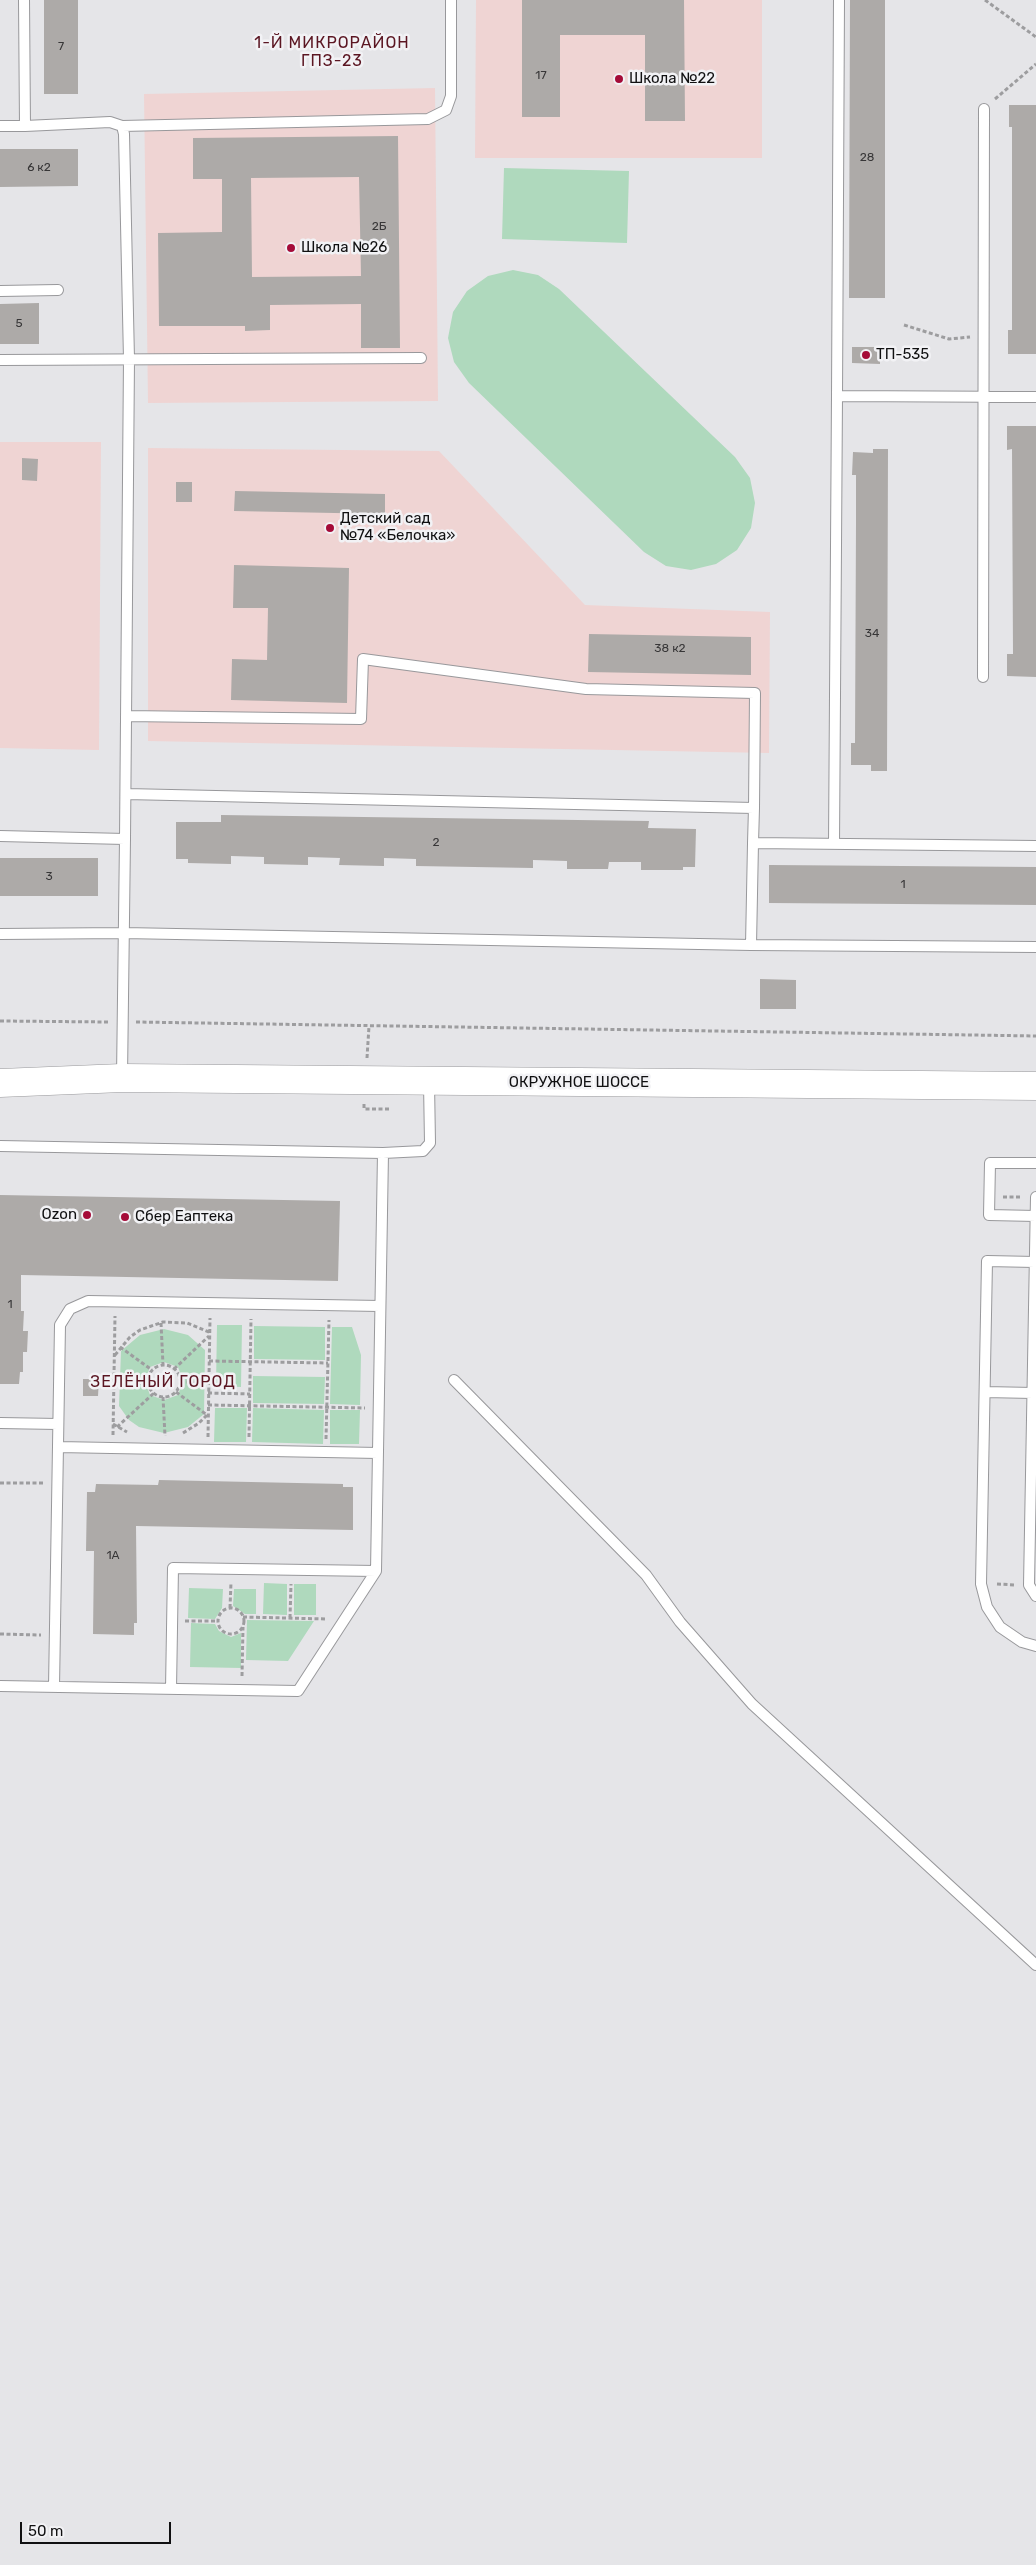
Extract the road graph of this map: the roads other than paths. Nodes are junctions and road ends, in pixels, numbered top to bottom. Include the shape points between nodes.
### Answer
1 (24, 0) edge
2 (451, 0) edge
3 (839, 0) edge
4 (984, 109) road end
5 (0, 126) edge
6 (25, 126) junction
7 (122, 126) junction
8 (58, 290) dead end
9 (0, 291) edge
10 (421, 358) dead end
11 (129, 359) junction
12 (0, 360) edge
13 (838, 396) junction
14 (982, 397) junction
15 (1036, 397) edge
16 (983, 677) dead end
17 (126, 716) junction
18 (126, 794) junction
19 (754, 808) junction
20 (0, 836) edge
21 (125, 839) junction
22 (753, 843) junction
23 (834, 844) junction
24 (1036, 846) edge
25 (124, 933) junction
26 (0, 934) edge
27 (752, 945) junction
28 (1036, 947) edge
29 (0, 1069) edge
30 (122, 1078) junction
31 (429, 1082) junction
32 (0, 1083) edge
33 (1036, 1086) edge
34 (0, 1146) edge
35 (383, 1153) junction
36 (1036, 1163) edge
37 (1036, 1197) edge
38 (1036, 1216) edge
39 (1035, 1262) edge
40 (380, 1306) junction
41 (1035, 1317) edge
42 (454, 1380) dead end
43 (985, 1392) junction
44 (1033, 1393) junction
45 (0, 1423) edge
46 (58, 1424) junction
47 (58, 1447) junction
48 (378, 1453) junction
49 (376, 1571) junction
50 (1036, 1596) edge
51 (1036, 1646) edge
52 (0, 1686) edge
53 (54, 1687) junction
54 (171, 1689) junction
55 (1036, 1965) edge

1 - 6 lane
2 - 7 lane via 451,96 446,110 428,119
3 - 13 lane
4 - 14 lane
5 - 6 lane
6 - 7 lane via 110,122
7 - 11 lane
8 - 9 lane
10 - 11 lane
11 - 12 lane
11 - 17 lane
13 - 14 lane
13 - 23 lane
14 - 15 lane
14 - 16 lane
17 - 18 lane
17 - 19 lane via 360,719 363,659 586,689 754,693
18 - 19 lane
18 - 21 lane
19 - 22 lane
20 - 21 lane
21 - 25 lane
22 - 23 lane
22 - 27 lane
23 - 24 lane
25 - 26 lane
25 - 27 lane
25 - 30 lane
27 - 28 lane
29 - 30 main road, ОКРУЖНОЕ ШОССЕ
30 - 31 main road, ОКРУЖНОЕ ШОССЕ
30 - 32 main road, ОКРУЖНОЕ ШОССЕ
31 - 33 main road, ОКРУЖНОЕ ШОССЕ
31 - 35 lane via 430,1143 423,1151
34 - 35 lane
35 - 40 lane
36 - 38 lane via 990,1163 989,1215
37 - 38 lane
38 - 39 lane
39 - 41 lane
39 - 43 lane via 987,1261
40 - 46 lane via 81,1302 70,1309 60,1326
40 - 48 lane
41 - 44 lane
42 - 55 lane via 646,1575 680,1622 752,1704
43 - 44 lane
43 - 51 lane via 981,1584 987,1607 1000,1627 1022,1642
44 - 50 lane via 1029,1585
45 - 46 lane
46 - 47 lane
47 - 48 lane
47 - 53 lane
48 - 49 lane
49 - 54 lane via 298,1691
49 - 54 lane via 173,1568
52 - 53 lane
53 - 54 lane

